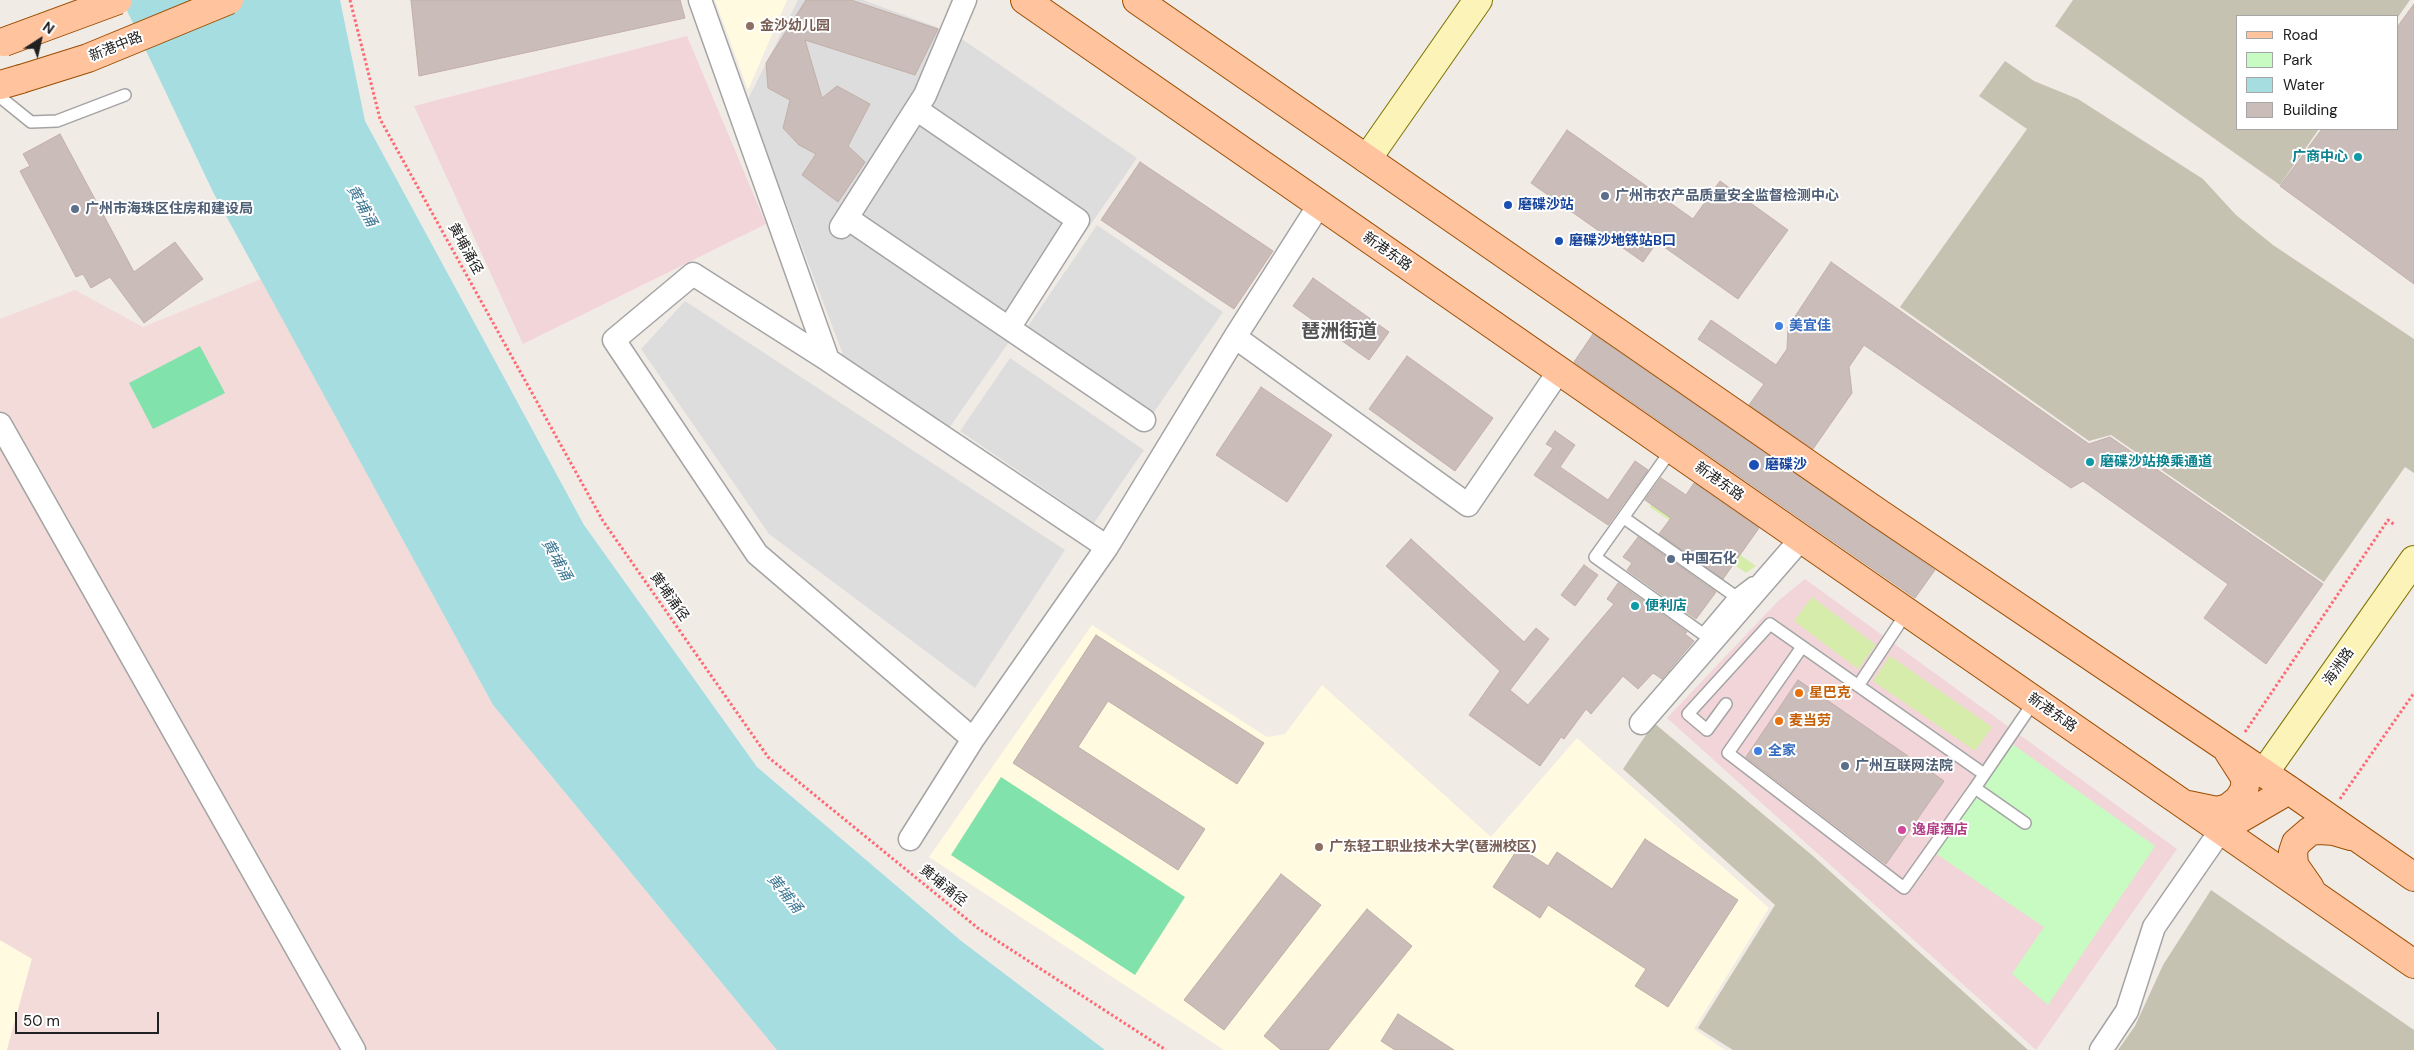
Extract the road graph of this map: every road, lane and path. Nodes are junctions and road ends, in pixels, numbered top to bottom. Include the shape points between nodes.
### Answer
1 (118, 0) edge
2 (229, 0) edge
3 (350, 0) edge
4 (700, 0) edge
5 (965, 0) edge
6 (1025, 0) edge
7 (1137, 0) edge
8 (1478, 0) edge
9 (2, 43) edge
10 (11, 82) edge
11 (125, 95) dead end
12 (0, 97) edge
13 (916, 109) junction
14 (1367, 158) junction
15 (1319, 205) junction
16 (1009, 328) junction
17 (1235, 337) junction
18 (828, 360) junction
19 (1559, 371) junction
20 (1144, 420) dead end
21 (0, 424) edge
22 (1672, 449) junction
23 (1624, 518) junction
24 (2395, 525) dead end
25 (1107, 547) junction
26 (1794, 547) junction
27 (2414, 560) edge
28 (1734, 596) junction
29 (1907, 612) junction
30 (1802, 647) junction
31 (1858, 686) junction
32 (2414, 693) edge
33 (2035, 700) junction
34 (1726, 704) dead end
35 (1641, 723) dead end
36 (973, 739) junction
37 (2227, 748) junction
38 (2264, 773) junction
39 (1984, 774) junction
40 (1975, 788) junction
41 (2289, 790) junction
42 (2184, 804) junction
43 (2328, 816) junction
44 (2025, 823) dead end
45 (2221, 830) junction
46 (910, 839) dead end
47 (2362, 840) junction
48 (2414, 877) edge
49 (2320, 900) junction
50 (2414, 964) edge
51 (354, 1050) edge
52 (1166, 1050) edge
53 (2101, 1050) edge

1 - 9 main road, bridge
2 - 10 main road, 新港中路, bridge via 88,58
3 - 52 path, 黄埔涌径 via 380,119 603,521 768,757 979,929
4 - 18 street
5 - 13 street
6 - 15 main road, 新港东路
7 - 14 main road
8 - 14 street
11 - 12 lane via 57,121 31,122
13 - 16 street via 1078,220
13 - 16 street via 844,222
14 - 37 main road via 1880,514
15 - 17 street
15 - 19 main road, 新港东路
16 - 20 street
17 - 19 street via 1468,505
17 - 25 street
18 - 25 street
18 - 36 street via 693,274 614,340 757,554
19 - 22 main road, 新港东路
21 - 51 street
22 - 23 lane
22 - 26 main road, 新港东路
23 - 28 lane
23 - 28 lane via 1595,557 1703,634
24 - 37 path via 2388,520
25 - 36 street
26 - 28 lane
26 - 29 main road, 新港东路
26 - 35 street
27 - 38 street, 海洲路
29 - 31 lane
29 - 33 main road, 新港东路
30 - 31 lane
30 - 34 lane via 1770,624 1688,714 1707,730
30 - 40 lane via 1728,754 1904,888
31 - 39 lane
32 - 43 path
33 - 39 lane
33 - 42 main road, 新港东路
36 - 46 street
37 - 38 main road
37 - 42 main road via 2246,779 2238,800 2218,811
38 - 41 main road
39 - 40 lane
40 - 44 lane
41 - 43 main road
41 - 45 main road
42 - 45 main road, 新港东路
43 - 47 main road
45 - 49 main road, 新港东路
45 - 53 street via 2154,927 2127,1010
47 - 48 main road
47 - 49 main road via 2320,830 2303,835 2296,843 2294,865 2299,876
49 - 50 main road, 新港东路

